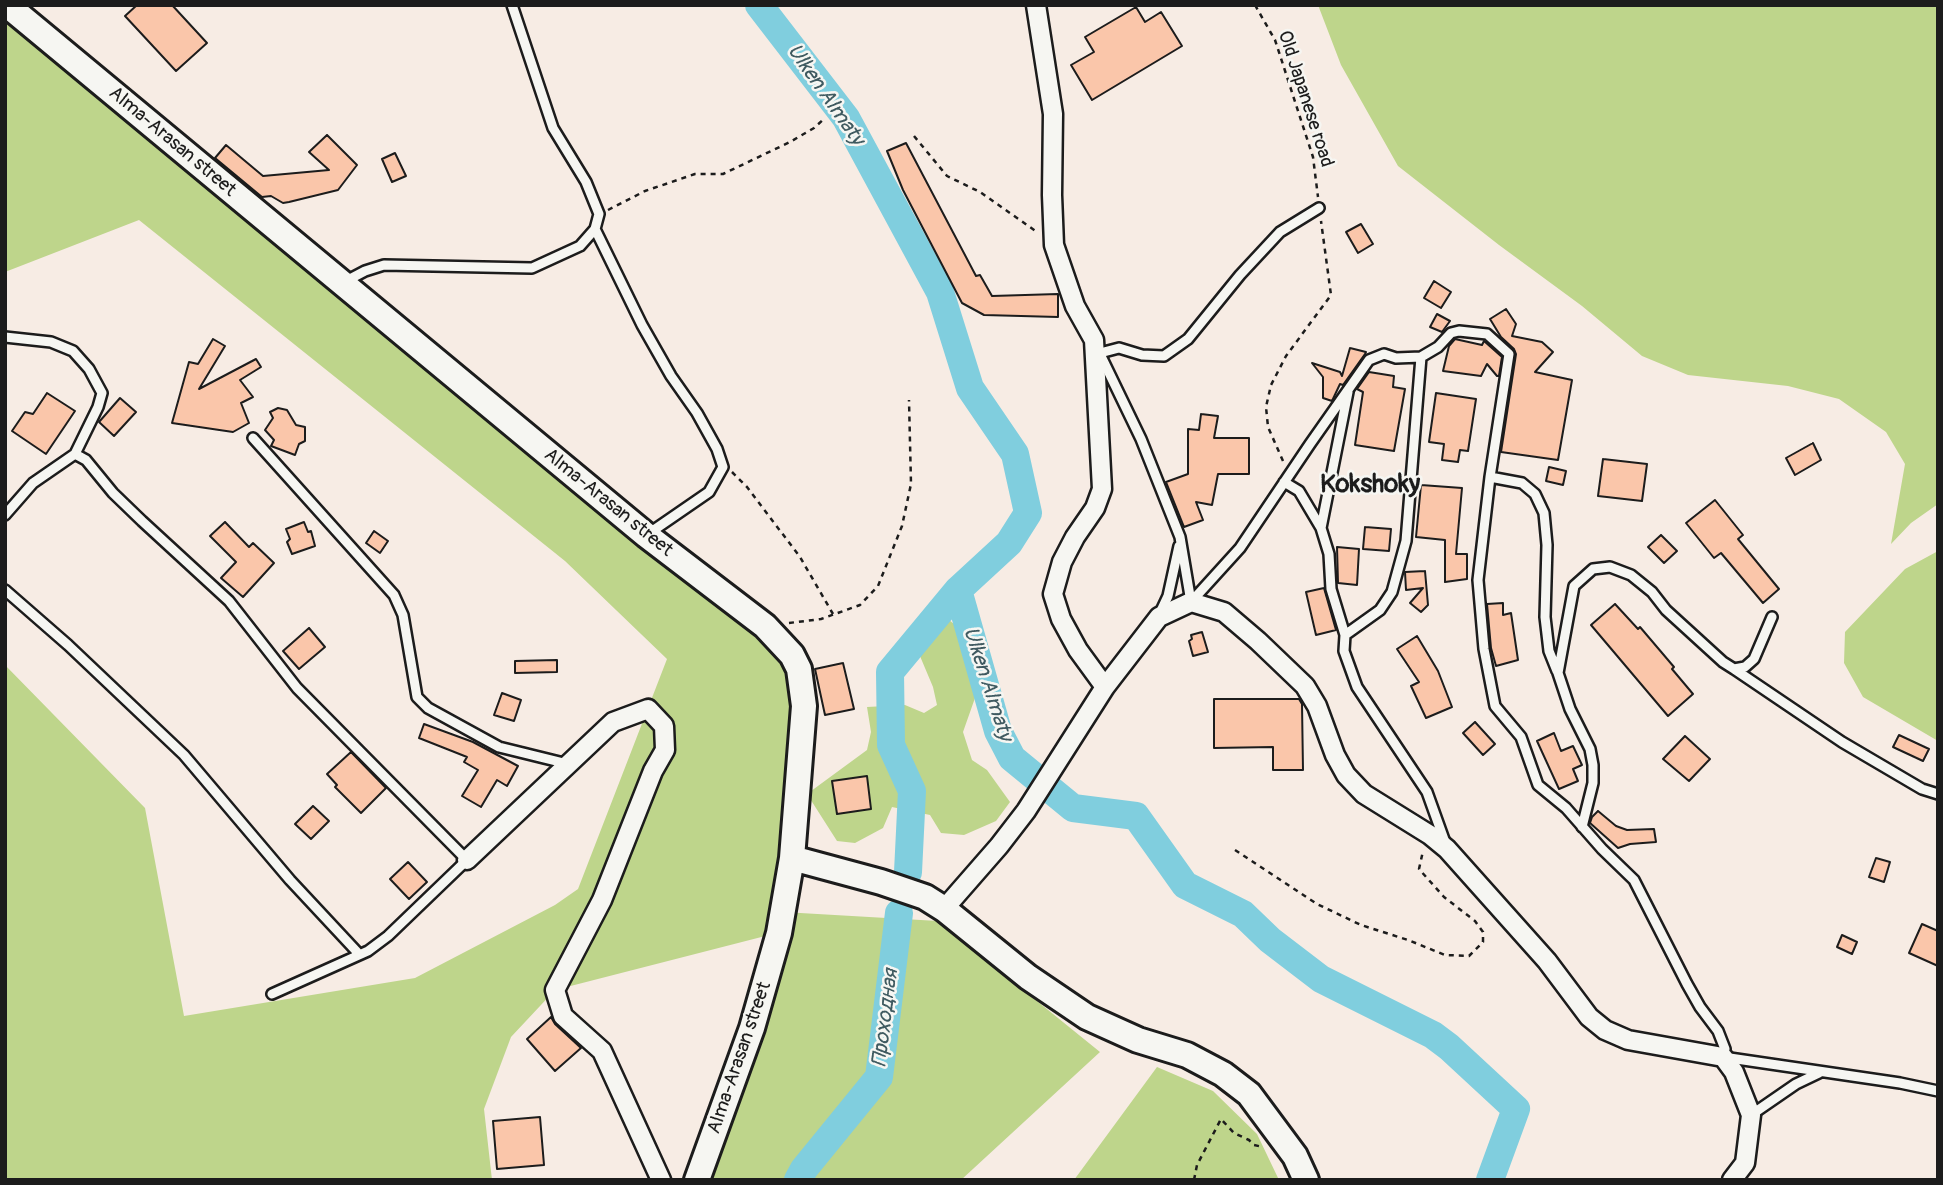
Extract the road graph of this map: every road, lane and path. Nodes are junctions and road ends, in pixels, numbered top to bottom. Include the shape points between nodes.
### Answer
1 (7, 5) edge
2 (512, 5) edge
3 (1035, 5) edge
4 (1255, 5) edge
5 (825, 118) dead end
6 (914, 136) dead end
7 (1319, 208) junction
8 (599, 214) junction
9 (595, 229) junction
10 (1054, 245) junction
11 (342, 284) junction
12 (5, 337) edge
13 (1097, 347) junction
14 (1421, 357) junction
15 (1349, 387) junction
16 (909, 401) dead end
17 (253, 438) dead end
18 (75, 454) junction
19 (723, 467) junction
20 (1291, 473) junction
21 (1490, 477) junction
22 (1284, 482) junction
23 (5, 515) edge
24 (1321, 528) junction
25 (646, 535) junction
26 (1180, 537) junction
27 (5, 590) edge
28 (1191, 602) junction
29 (833, 614) junction
30 (1159, 617) junction
31 (1772, 617) dead end
32 (765, 626) junction
33 (1345, 635) junction
34 (1734, 668) junction
35 (1558, 673) junction
36 (1105, 687) junction
37 (569, 764) junction
38 (1938, 794) edge
39 (1432, 804) junction
40 (1582, 827) junction
41 (1423, 831) junction
42 (1447, 849) junction
43 (1235, 850) dead end
44 (792, 858) junction
45 (467, 860) junction
46 (934, 903) junction
47 (359, 954) junction
48 (272, 994) dead end
49 (1723, 1057) junction
50 (1821, 1072) junction
51 (1938, 1091) edge
52 (1751, 1115) junction
53 (1270, 1122) junction
54 (661, 1180) edge
55 (697, 1180) edge
56 (1194, 1180) edge
57 (1306, 1180) edge
58 (1732, 1180) edge

1 - 11 main road, Alma-Arasan street
2 - 8 lane via 553,128 586,182
3 - 10 street via 1053,114
4 - 7 path, Old Japanese road via 1275,40 1308,144
5 - 8 path via 790,142 723,174 695,174 645,191
6 - 10 path via 947,176 1004,207
7 - 13 lane via 1280,232 1188,339 1164,356
7 - 20 path, Old Japanese road via 1331,296 1286,356 1266,407 1276,449
8 - 9 lane
9 - 11 lane via 580,246 531,268 384,265
9 - 19 lane via 642,325 697,413
10 - 13 street via 1075,306
11 - 25 main road, Alma-Arasan street
12 - 18 lane via 51,342 73,351 97,381 102,393 98,407
13 - 26 lane
13 - 36 street via 1102,489 1062,562 1053,594 1066,629
14 - 15 lane via 1384,354 1369,360
14 - 21 lane via 1459,331 1487,334 1509,354
14 - 33 lane via 1406,541 1392,592 1380,610
15 - 20 lane
15 - 24 lane
16 - 29 path via 911,484 902,526 878,586 860,605
17 - 37 lane via 394,595 403,615 416,697 499,747
18 - 23 lane via 33,483
18 - 45 lane via 229,601 297,688
19 - 25 lane via 709,492
19 - 29 path via 736,474 800,557
20 - 22 lane
21 - 35 lane via 1522,483 1535,494 1544,513 1545,617 1549,651
21 - 40 lane via 1478,580 1495,706 1521,737 1538,785
22 - 24 lane via 1299,491
22 - 28 lane via 1240,548
24 - 33 lane via 1329,554 1331,589
25 - 32 main road, Alma-Arasan street
26 - 28 lane
26 - 30 lane
27 - 47 lane via 184,755
28 - 30 street
28 - 41 street via 1224,612 1305,686 1346,775 1364,794
29 - 32 path
30 - 36 street
31 - 34 lane via 1754,659 1745,667
32 - 44 main road, Alma-Arasan street via 799,669 804,706
33 - 39 lane via 1344,651 1357,687
34 - 35 lane via 1666,610 1652,592 1631,575 1610,567 1593,569 1574,586
34 - 38 lane via 1842,742
35 - 40 lane via 1593,765
36 - 46 street via 999,846
37 - 45 street
37 - 54 street via 613,722 648,709 664,726 665,750 602,900 555,990 563,1016 602,1051
39 - 41 lane via 1431,820
39 - 42 lane
40 - 49 lane via 1634,880 1687,984 1718,1031
41 - 42 street
41 - 43 path via 1419,869 1483,932 1483,942 1469,956 1445,955 1361,925 1317,904
42 - 49 street via 1605,1031 1628,1040
44 - 46 main road via 881,882
44 - 55 main road, Alma-Arasan street via 768,977
45 - 47 lane via 388,936
46 - 53 main road via 1087,1017 1187,1055 1223,1074 1249,1094
47 - 48 lane
49 - 50 lane
49 - 52 street
50 - 51 lane
50 - 52 lane
52 - 58 street via 1745,1163
53 - 56 path via 1268,1148 1254,1146 1222,1119
53 - 57 main road

